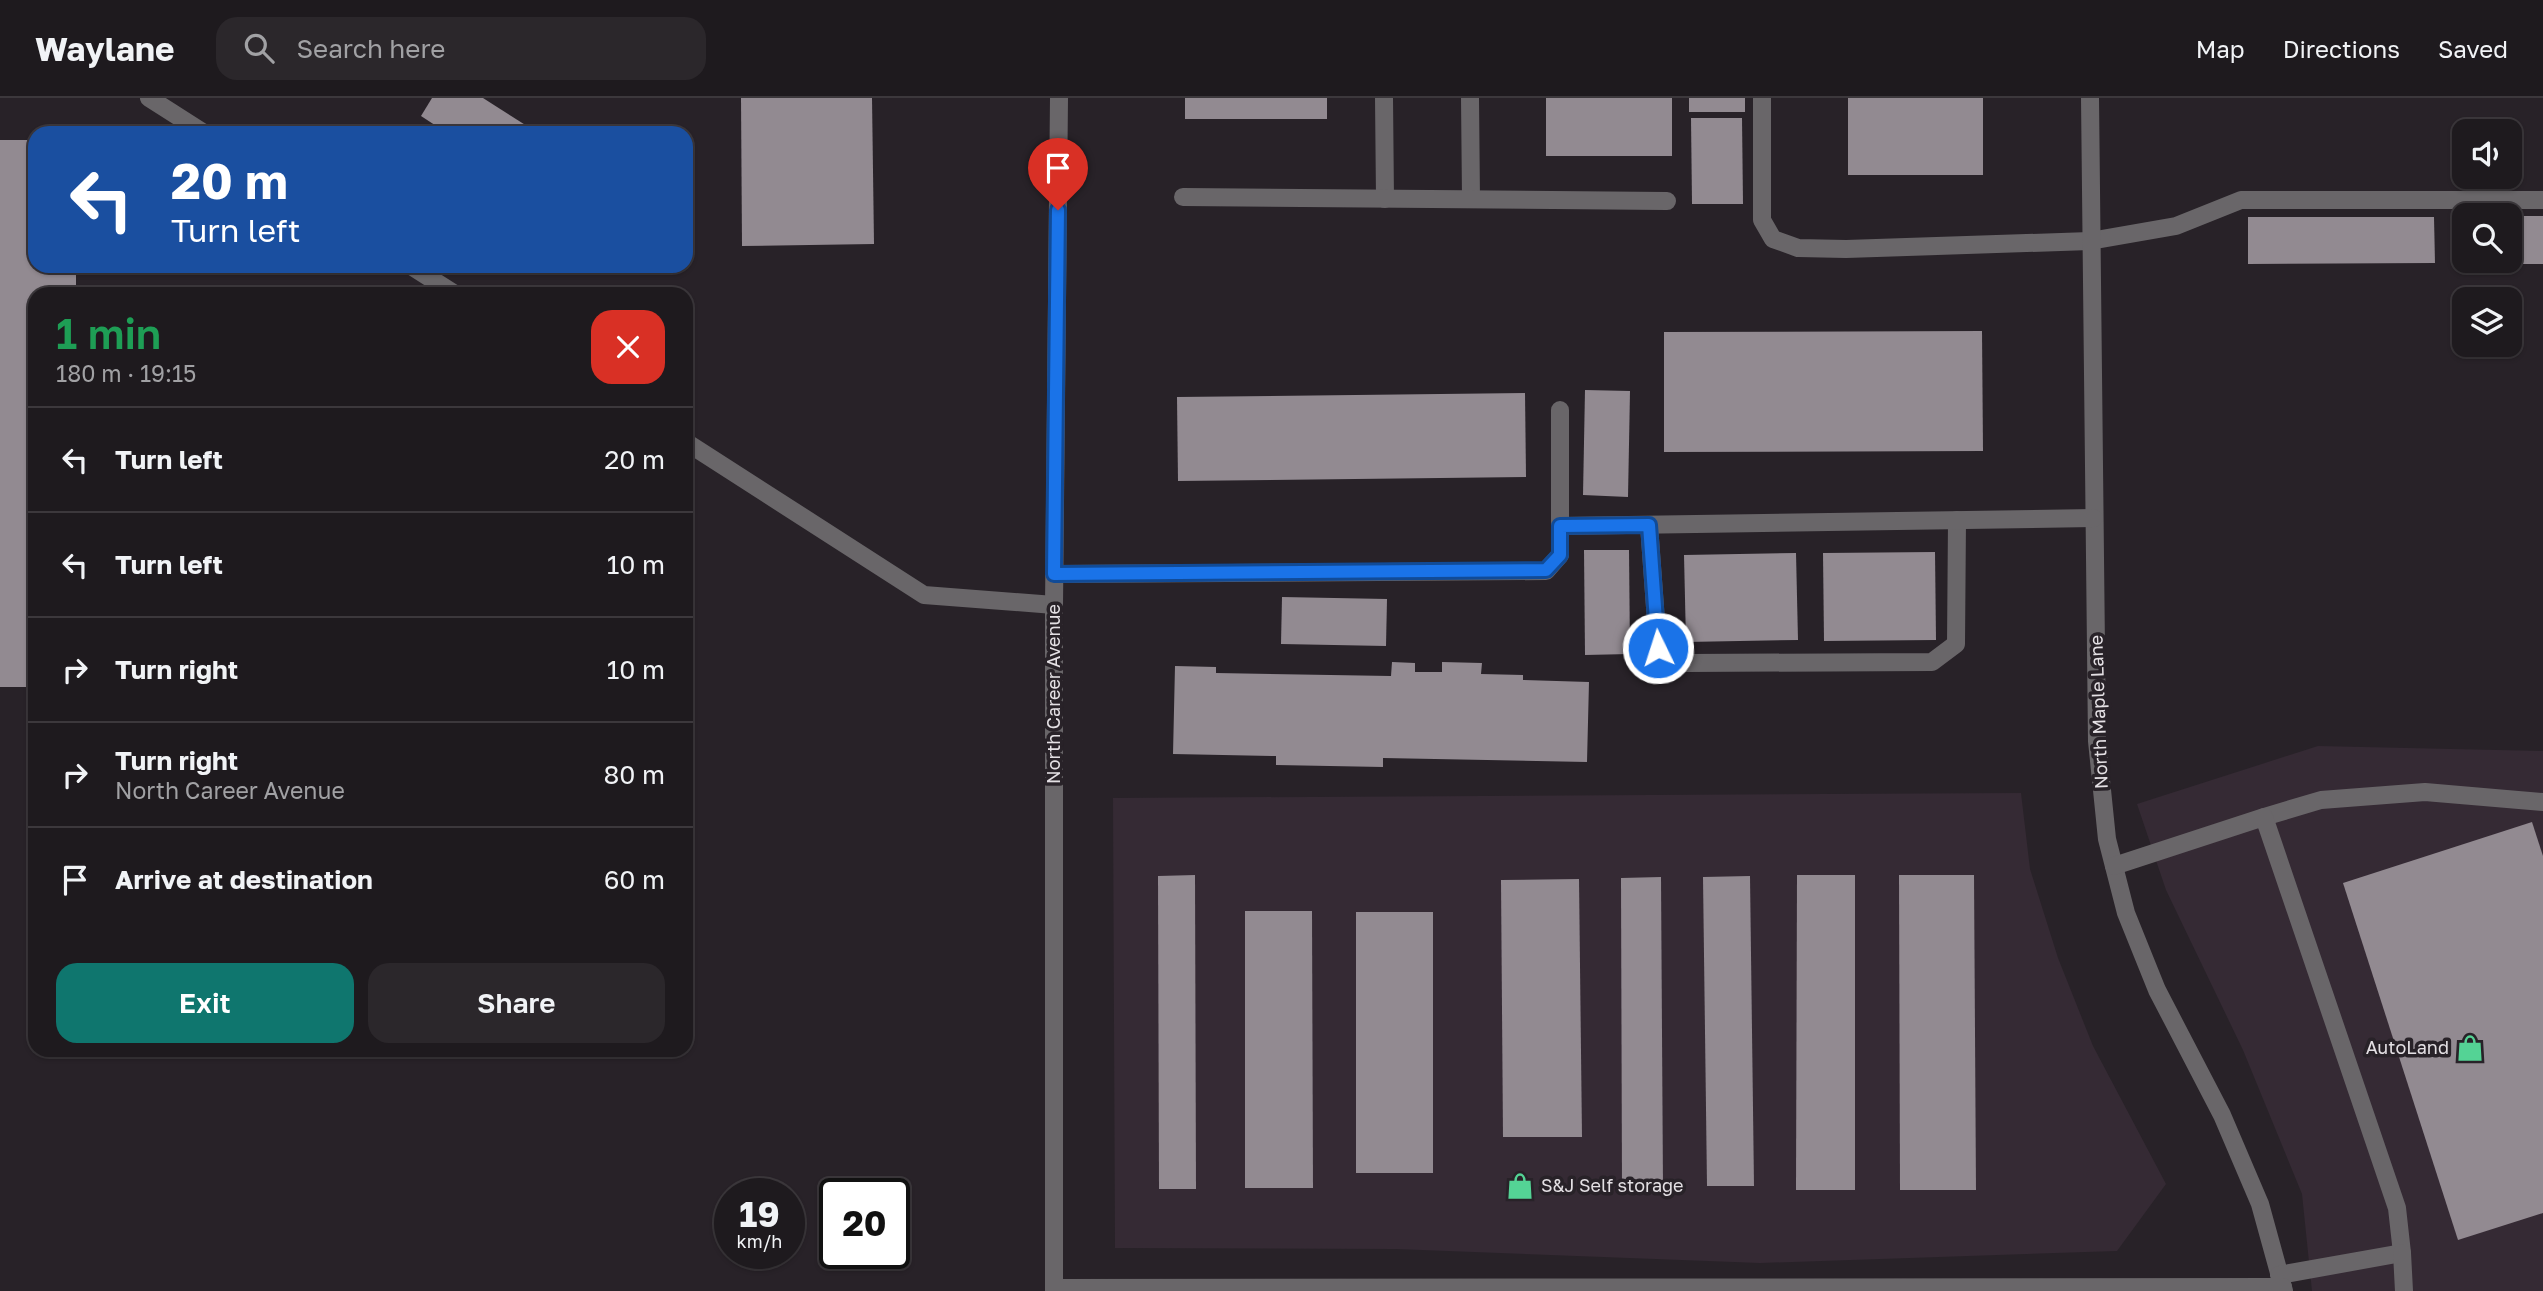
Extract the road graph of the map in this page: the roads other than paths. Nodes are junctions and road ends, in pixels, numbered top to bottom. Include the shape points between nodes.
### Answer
1 (149, 98) edge
2 (1059, 98) edge
3 (1384, 98) edge
4 (1470, 98) edge
5 (1762, 98) edge
6 (2090, 98) edge
7 (193, 126) edge
8 (1183, 197) dead end
9 (1385, 199) junction
10 (1471, 199) junction
11 (2543, 200) edge
12 (1667, 201) dead end
13 (2091, 241) junction
14 (422, 273) edge
15 (443, 287) edge
16 (1560, 410) dead end
17 (693, 446) edge
18 (2094, 518) junction
19 (1958, 520) junction
20 (1649, 525) junction
21 (1560, 526) junction
22 (1054, 574) junction
23 (1054, 605) junction
24 (2543, 802) edge
25 (2264, 817) junction
26 (2114, 866) junction
27 (2402, 1253) junction
28 (2282, 1284) edge
29 (1275, 1289) edge
30 (1390, 1289) edge
31 (1707, 1289) edge
32 (1054, 1290) edge
33 (2404, 1291) edge

1 - 7 street
2 - 22 street, North Career Avenue
3 - 9 street
4 - 10 street
5 - 13 street via 1762,220 1773,239 1798,248 1846,249
6 - 13 street, North Maple Lane
8 - 9 street
9 - 10 street
10 - 12 street
11 - 13 street via 2241,200 2176,226
13 - 18 street, North Maple Lane
14 - 15 street
16 - 21 street
17 - 23 street via 924,595
18 - 19 street
18 - 26 street, North Maple Lane via 2097,741 2106,839
19 - 20 street
19 - 20 street via 1956,643 1932,662 1686,663 1658,648
20 - 21 street
21 - 22 street via 1560,555 1546,570
22 - 23 street, North Career Avenue
23 - 32 street, North Career Avenue
24 - 25 street via 2425,792 2321,800
25 - 26 street
25 - 27 street via 2397,1208
26 - 28 street, North Maple Lane via 2126,913 2157,990 2222,1115 2260,1204
27 - 28 street
27 - 33 street
28 - 31 street
29 - 30 street
29 - 32 street
30 - 31 street

